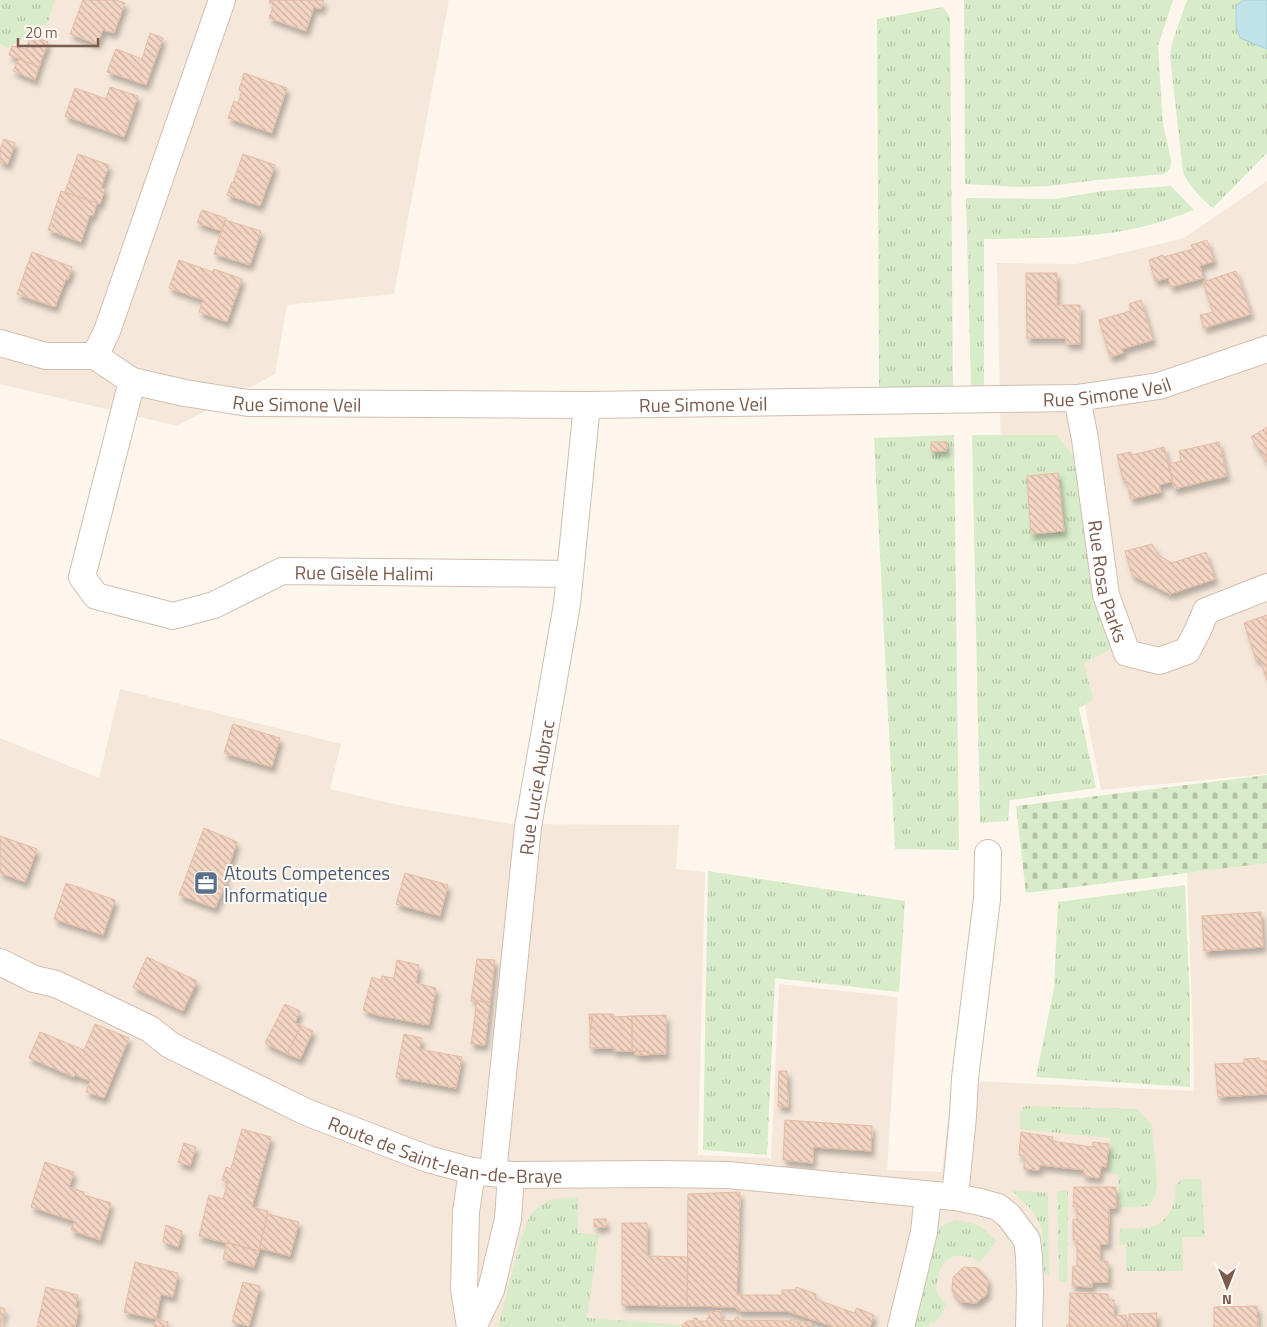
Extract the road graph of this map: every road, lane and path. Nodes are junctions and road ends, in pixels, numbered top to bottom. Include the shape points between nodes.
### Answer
1 (222, 0) edge
2 (0, 343) edge
3 (1267, 349) edge
4 (95, 356) junction
5 (132, 382) junction
6 (1077, 398) junction
7 (586, 405) junction
8 (570, 574) junction
9 (1267, 587) edge
10 (988, 853) dead end
11 (0, 962) edge
12 (492, 1173) junction
13 (928, 1195) junction
14 (955, 1197) junction
15 (471, 1327) edge
16 (901, 1327) edge
17 (1029, 1327) edge

1 - 4 street via 107,331
2 - 4 street via 46,356
3 - 6 street, Rue Simone Veil via 1159,386
4 - 5 street
5 - 7 street, Rue Simone Veil via 248,403
5 - 8 street, Rue Gisèle Halimi via 82,577 96,596 173,616 214,605 282,572
6 - 7 street, Rue Simone Veil
6 - 9 street, Rue Rosa Parks via 1106,595 1127,653 1159,661 1187,651 1206,611
7 - 8 street, Rue Lucie Aubrac
8 - 12 street, Rue Lucie Aubrac via 528,827
10 - 14 street via 987,899 964,1078
11 - 12 street, Route de Saint-Jean-de-Braye via 34,979 56,984 150,1029 170,1045 306,1112 428,1159
12 - 13 street, Route de Saint-Jean-de-Braye via 728,1175
12 - 15 street via 466,1212 464,1289
12 - 15 street via 508,1219 491,1290
13 - 14 street, Route de Saint-Jean-de-Braye
13 - 16 street via 924,1232
14 - 17 street, Route de Saint-Jean-de-Braye via 998,1208 1009,1216 1027,1240

